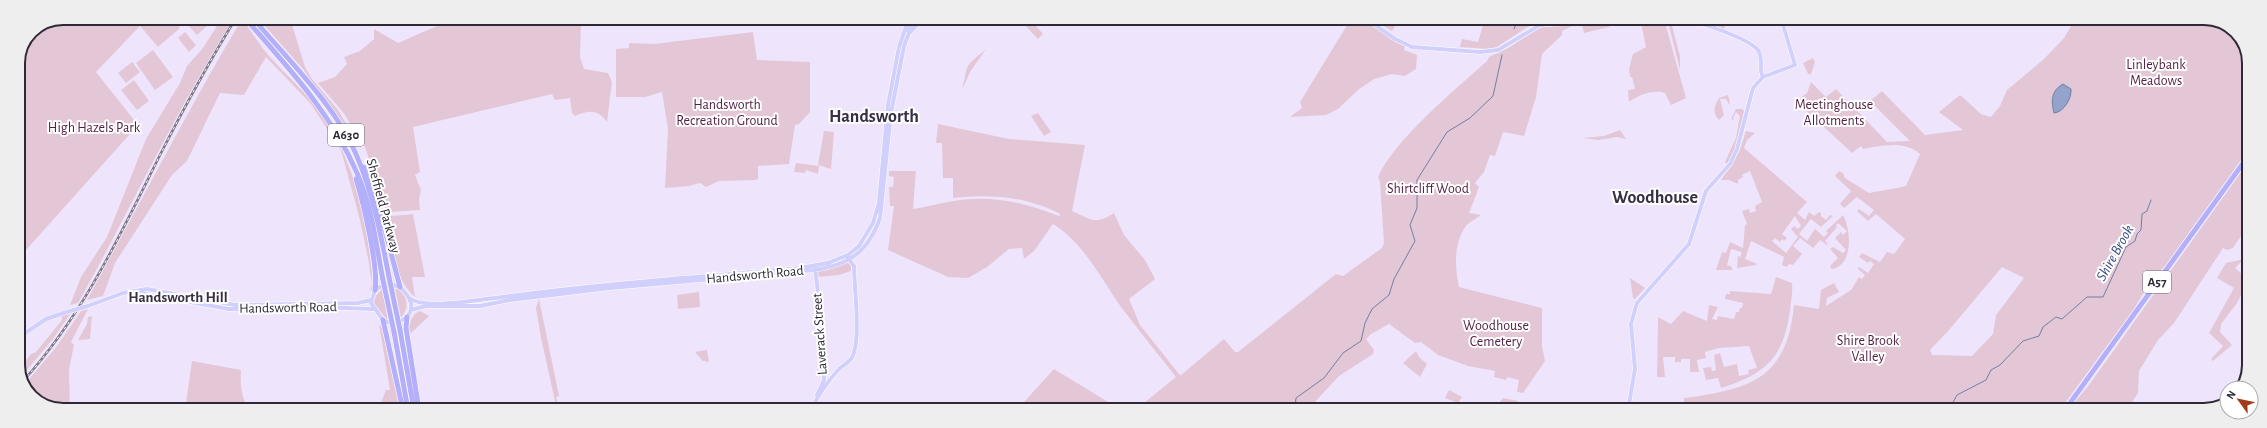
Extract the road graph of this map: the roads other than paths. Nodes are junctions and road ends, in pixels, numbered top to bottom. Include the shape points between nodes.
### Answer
1 (254, 25) edge
2 (254, 25) edge
3 (907, 25) edge
4 (912, 25) edge
5 (914, 25) edge
6 (1375, 25) edge
7 (1540, 25) edge
8 (1704, 25) edge
9 (1783, 25) edge
10 (905, 32) junction
11 (1763, 77) junction
12 (887, 131) junction
13 (356, 152) junction
14 (349, 155) junction
15 (2242, 165) edge
16 (863, 245) junction
17 (845, 257) junction
18 (851, 259) junction
19 (817, 265) junction
20 (814, 270) junction
21 (695, 278) junction
22 (400, 287) junction
23 (375, 290) junction
24 (132, 292) junction
25 (409, 298) junction
26 (371, 300) junction
27 (373, 308) junction
28 (411, 310) junction
29 (407, 316) junction
30 (383, 320) junction
31 (25, 333) edge
32 (837, 371) junction
33 (824, 376) junction
34 (814, 402) joint
35 (401, 403) edge
36 (407, 403) edge
37 (413, 403) edge
38 (418, 403) edge
39 (1629, 403) edge
40 (2070, 403) edge

1 - 13 highway, Sheffield Parkway / A630 via 326,105
2 - 14 highway, Sheffield Parkway / A630 via 322,109
3 - 10 main road, Handsworth Road
4 - 10 main road
5 - 12 main road, Handsworth Road via 904,46
6 - 7 main road via 1412,47 1480,52 1498,50
8 - 11 main road via 1755,47 1761,57 1760,71
9 - 11 main road via 1795,65
10 - 12 main road, Handsworth Road via 897,55
11 - 39 main road via 1751,91 1737,149 1730,164 1706,191 1689,244 1682,255 1640,298 1634,309 1631,330 1635,369
12 - 16 main road, Handsworth Road via 876,214
13 - 22 highway, A630 via 374,189
13 - 37 highway, Sheffield Parkway / A630, bridge via 378,223
14 - 23 highway, A630 via 364,213 376,282
14 - 36 highway, Sheffield Parkway / A630, bridge via 365,194
15 - 40 highway, A57
16 - 17 main road, Handsworth Road
16 - 18 main road, Handsworth Road
17 - 18 main road
17 - 19 main road, Handsworth Road
18 - 20 main road, Handsworth Road via 835,266
18 - 32 main road via 854,266 856,344 851,359
19 - 20 main road
19 - 21 main road, Handsworth Road
20 - 21 main road, Handsworth Road
20 - 33 main road, Laverack Street via 822,324
21 - 25 main road, Handsworth Road via 609,284 458,302 423,303
21 - 28 main road, Handsworth Road via 510,300 481,306 426,306
22 - 23 main road via 387,283
22 - 25 main road
23 - 26 main road
24 - 26 main road, Handsworth Road via 142,289 158,290 209,302 235,305 358,303
24 - 27 main road, Handsworth Road via 230,309
24 - 31 main road, Handsworth Road, bridge via 46,319
25 - 28 main road
26 - 27 main road
27 - 30 main road
28 - 29 main road
29 - 30 main road via 395,323
29 - 38 highway via 406,328
30 - 35 highway
32 - 33 main road via 829,377
32 - 34 main road
33 - 34 main road, Laverack Street via 824,383

